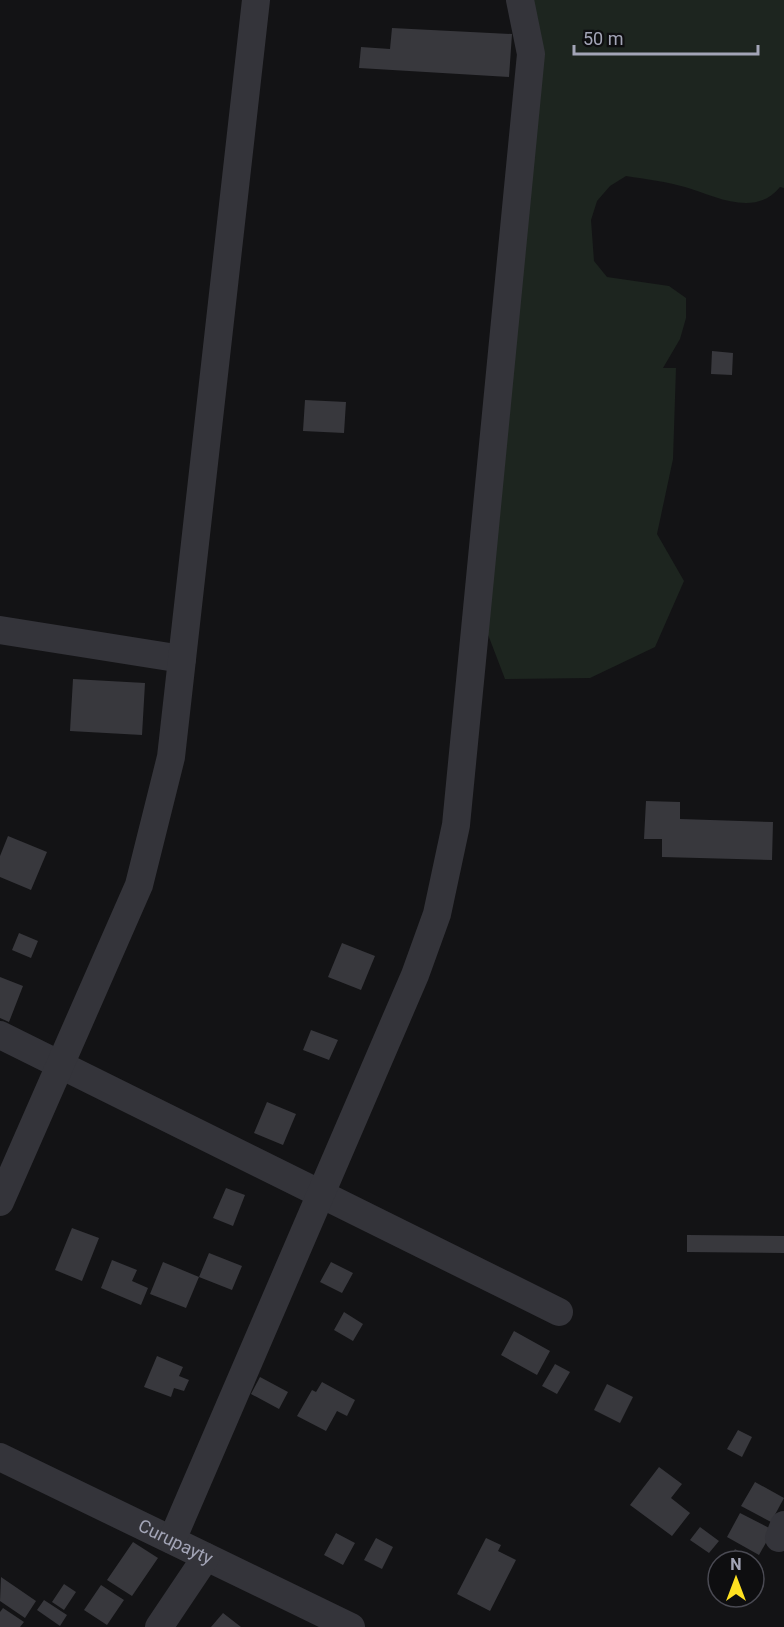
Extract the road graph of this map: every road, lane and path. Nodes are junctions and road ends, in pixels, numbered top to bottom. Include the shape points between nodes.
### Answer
1 (256, 0) edge
2 (520, 0) edge
3 (0, 630) edge
4 (182, 659) junction
5 (0, 1035) edge
6 (60, 1065) junction
7 (320, 1194) junction
8 (0, 1202) edge
9 (559, 1312) dead end
10 (0, 1457) edge
11 (172, 1540) junction
12 (206, 1557) junction
13 (159, 1627) edge
14 (351, 1627) edge

1 - 4 street
2 - 7 street via 531,54 456,825 437,914
3 - 4 street
4 - 6 street via 171,757 139,885
5 - 6 street
6 - 7 street
6 - 8 street
7 - 9 street
7 - 11 street
10 - 11 street, Curupayty
11 - 12 street, Curupayty
12 - 13 street
12 - 14 street, Curupayty

